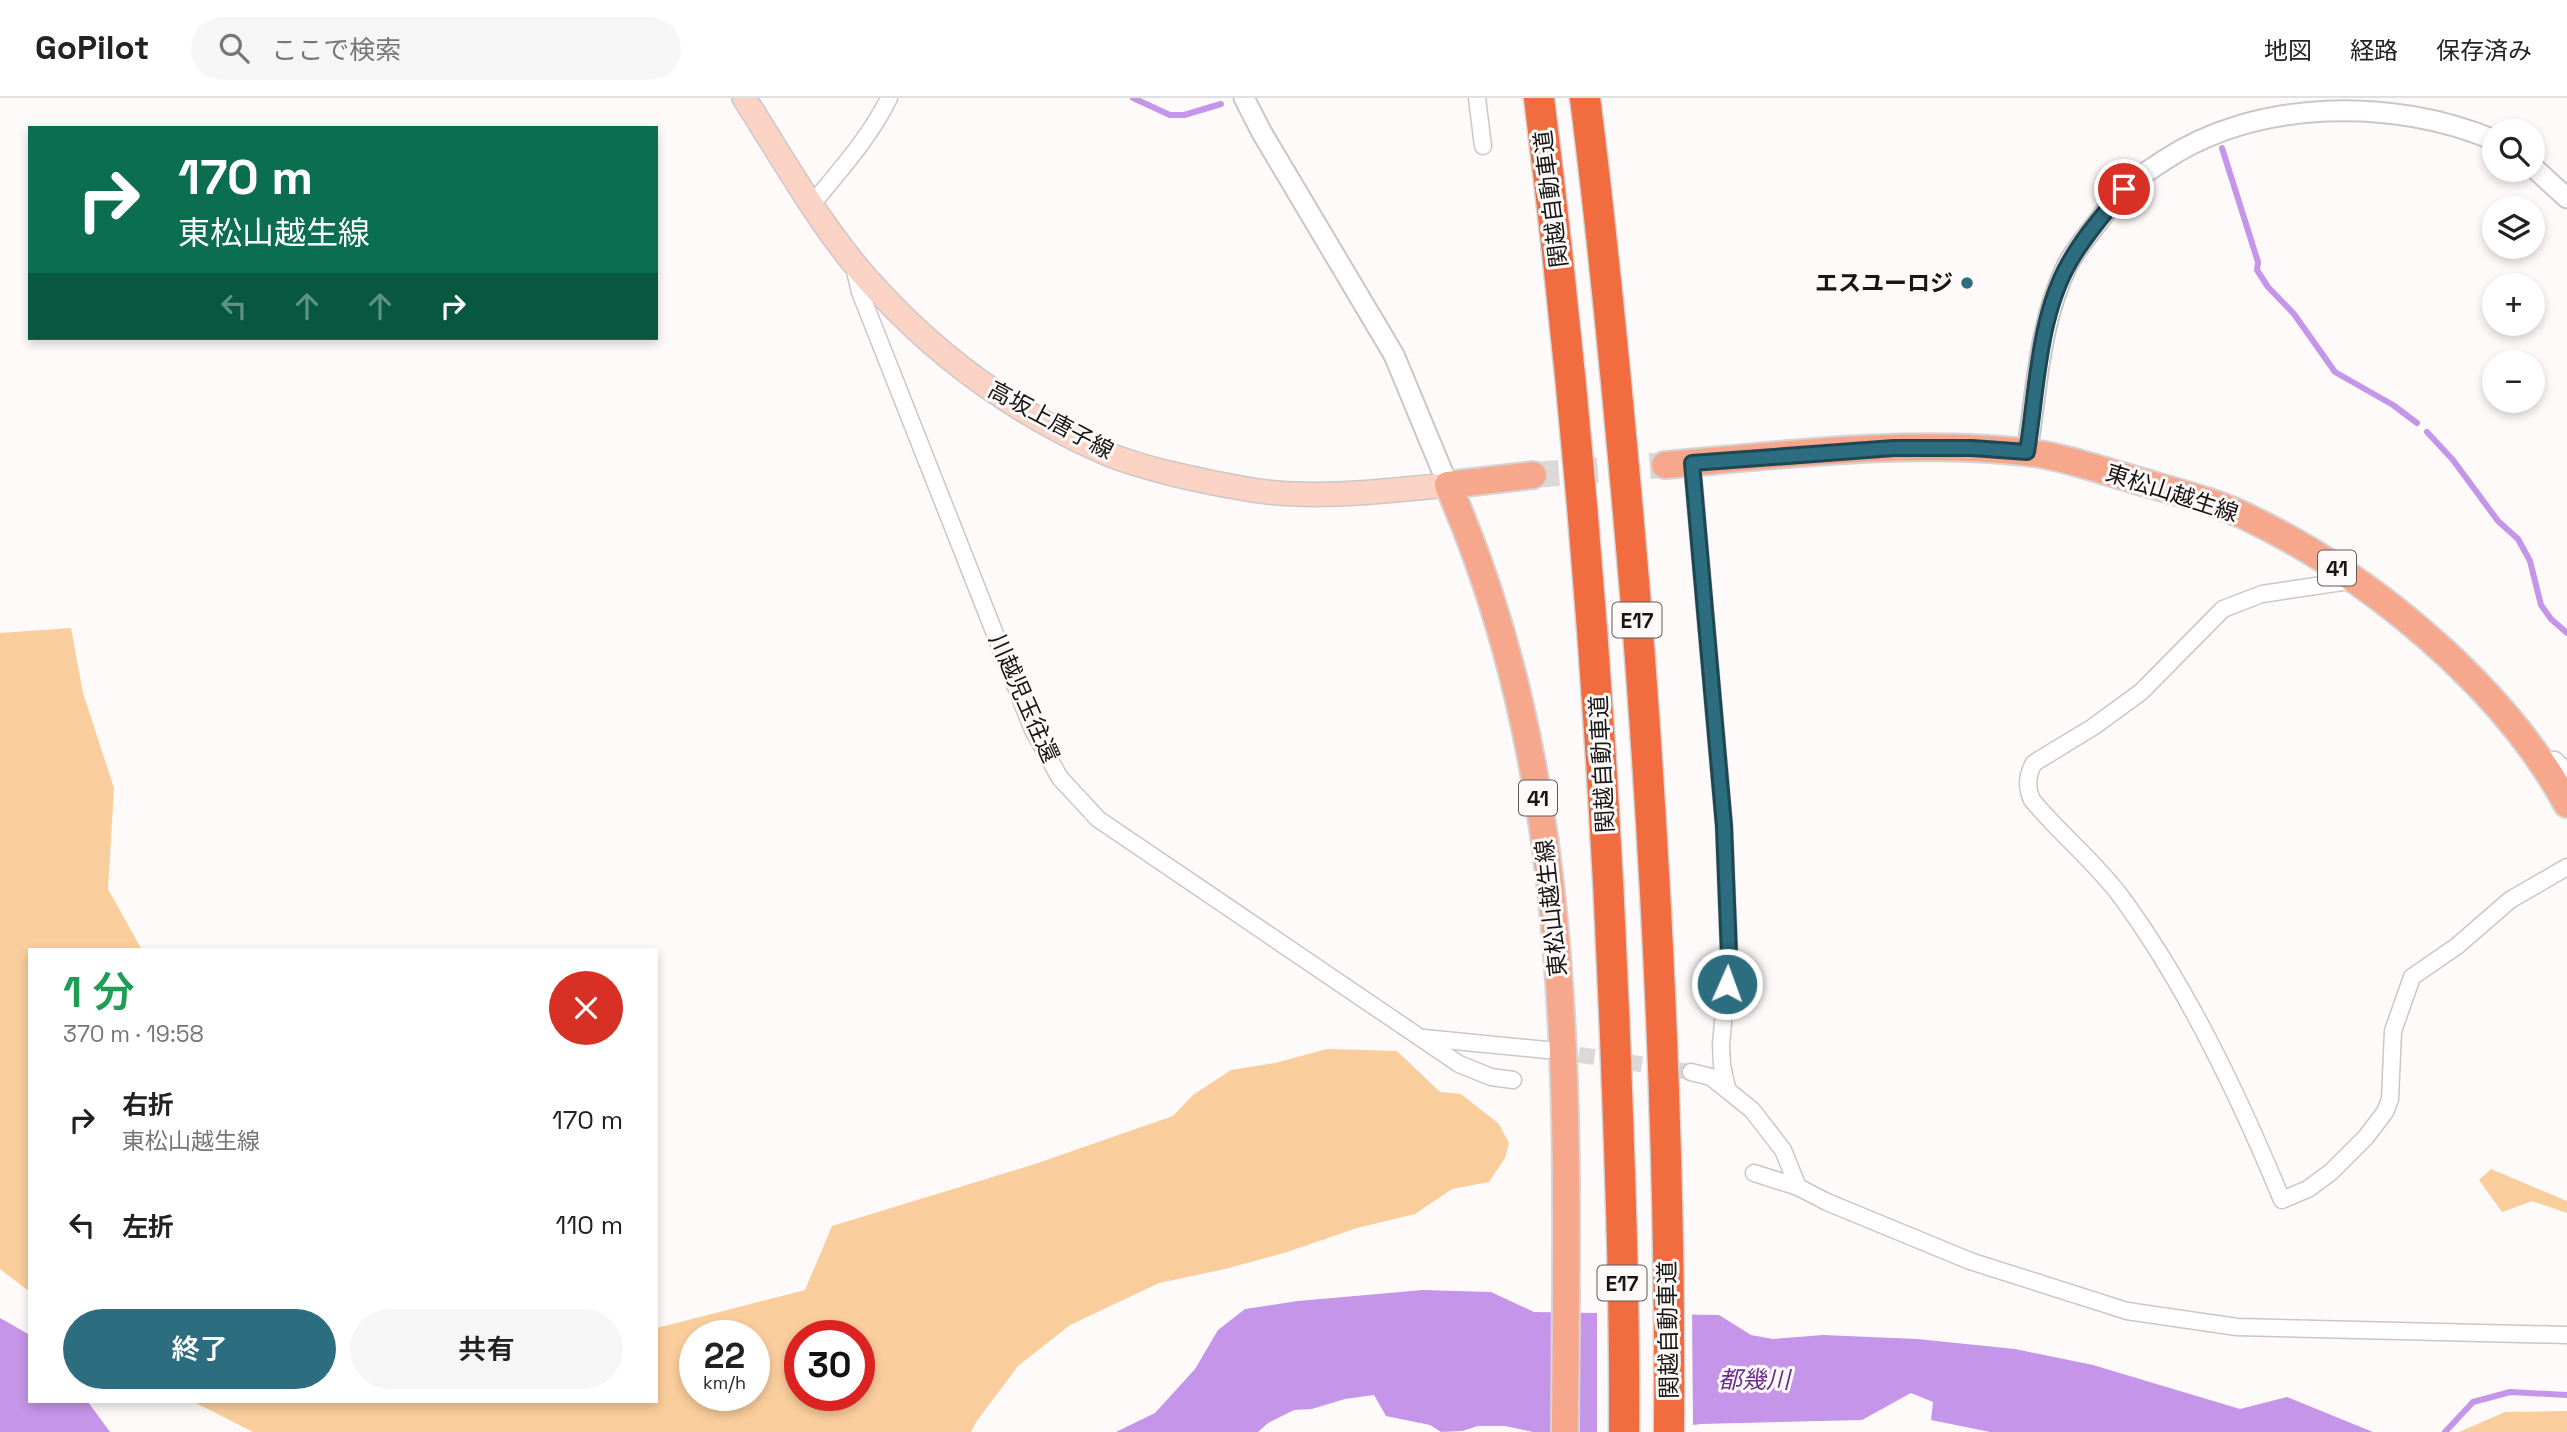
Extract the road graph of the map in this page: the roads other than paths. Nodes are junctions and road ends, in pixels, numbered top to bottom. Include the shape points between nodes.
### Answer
1 (744, 98) edge
2 (889, 98) edge
3 (1244, 98) edge
4 (1477, 98) edge
5 (1539, 98) edge
6 (1585, 98) edge
7 (2482, 132) edge
8 (1483, 146) dead end
9 (2545, 178) edge
10 (2567, 198) edge
11 (813, 203) junction
12 (853, 262) junction
13 (2027, 452) junction
14 (1692, 463) junction
15 (1665, 465) tunnel mouth
16 (1533, 475) tunnel mouth
17 (1448, 485) junction
18 (2356, 580) junction
19 (2538, 760) junction
20 (2567, 772) edge
21 (2567, 804) edge
22 (2567, 867) edge
23 (1421, 1038) junction
24 (1547, 1050) tunnel mouth
25 (1691, 1072) tunnel mouth
26 (1513, 1080) dead end
27 (1727, 1088) junction
28 (1754, 1174) dead end
29 (1798, 1187) junction
30 (2567, 1335) edge
31 (1565, 1432) edge
32 (1623, 1432) edge
33 (1669, 1432) edge

1 - 11 main road, 高坂上唐子線
2 - 11 street via 867,136
3 - 17 street via 1394,355
4 - 8 street
5 - 32 highway, 関越自動車道 / E17 via 1579,454 1600,708 1619,1134
6 - 33 highway, 関越自動車道 / E17 via 1619,410 1658,919
7 - 13 street via 2402,104 2315,103 2225,125 2168,157 2124,189 2068,264 2046,325
9 - 10 street
11 - 12 main road, 高坂上唐子線
12 - 17 main road, 高坂上唐子線 via 947,358 1012,405 1105,453 1253,490 1314,494
12 - 23 street, 川越児玉往還 via 864,302 1033,730 1060,778 1098,818
13 - 14 main road, 東松山越生線 / 41 via 1894,448
13 - 18 main road, 東松山越生線 / 41 via 2143,482 2251,519
14 - 15 main road, 東松山越生線 / 41
14 - 27 street via 1724,826 1729,954 1721,1045
16 - 17 main road
17 - 31 main road, 東松山越生線 / 41 via 1503,635 1535,775 1553,899 1566,1123
18 - 19 main road, 東松山越生線 / 41 via 2399,612 2497,704
18 - 22 street via 2262,594 2223,609 2141,692 2034,763 2028,773 2032,800 2118,893 2174,975 2282,1200 2331,1172 2385,1112 2390,1099 2393,1031 2412,976 2457,946 2510,900
19 - 20 street via 2555,760
19 - 21 main road, 東松山越生線 / 41
23 - 24 street
23 - 26 street, 川越児玉往還 via 1458,1064 1490,1077
25 - 27 street via 1711,1077
27 - 29 street via 1752,1110 1783,1150
28 - 29 street
29 - 30 street via 1970,1261 2127,1311 2237,1327

